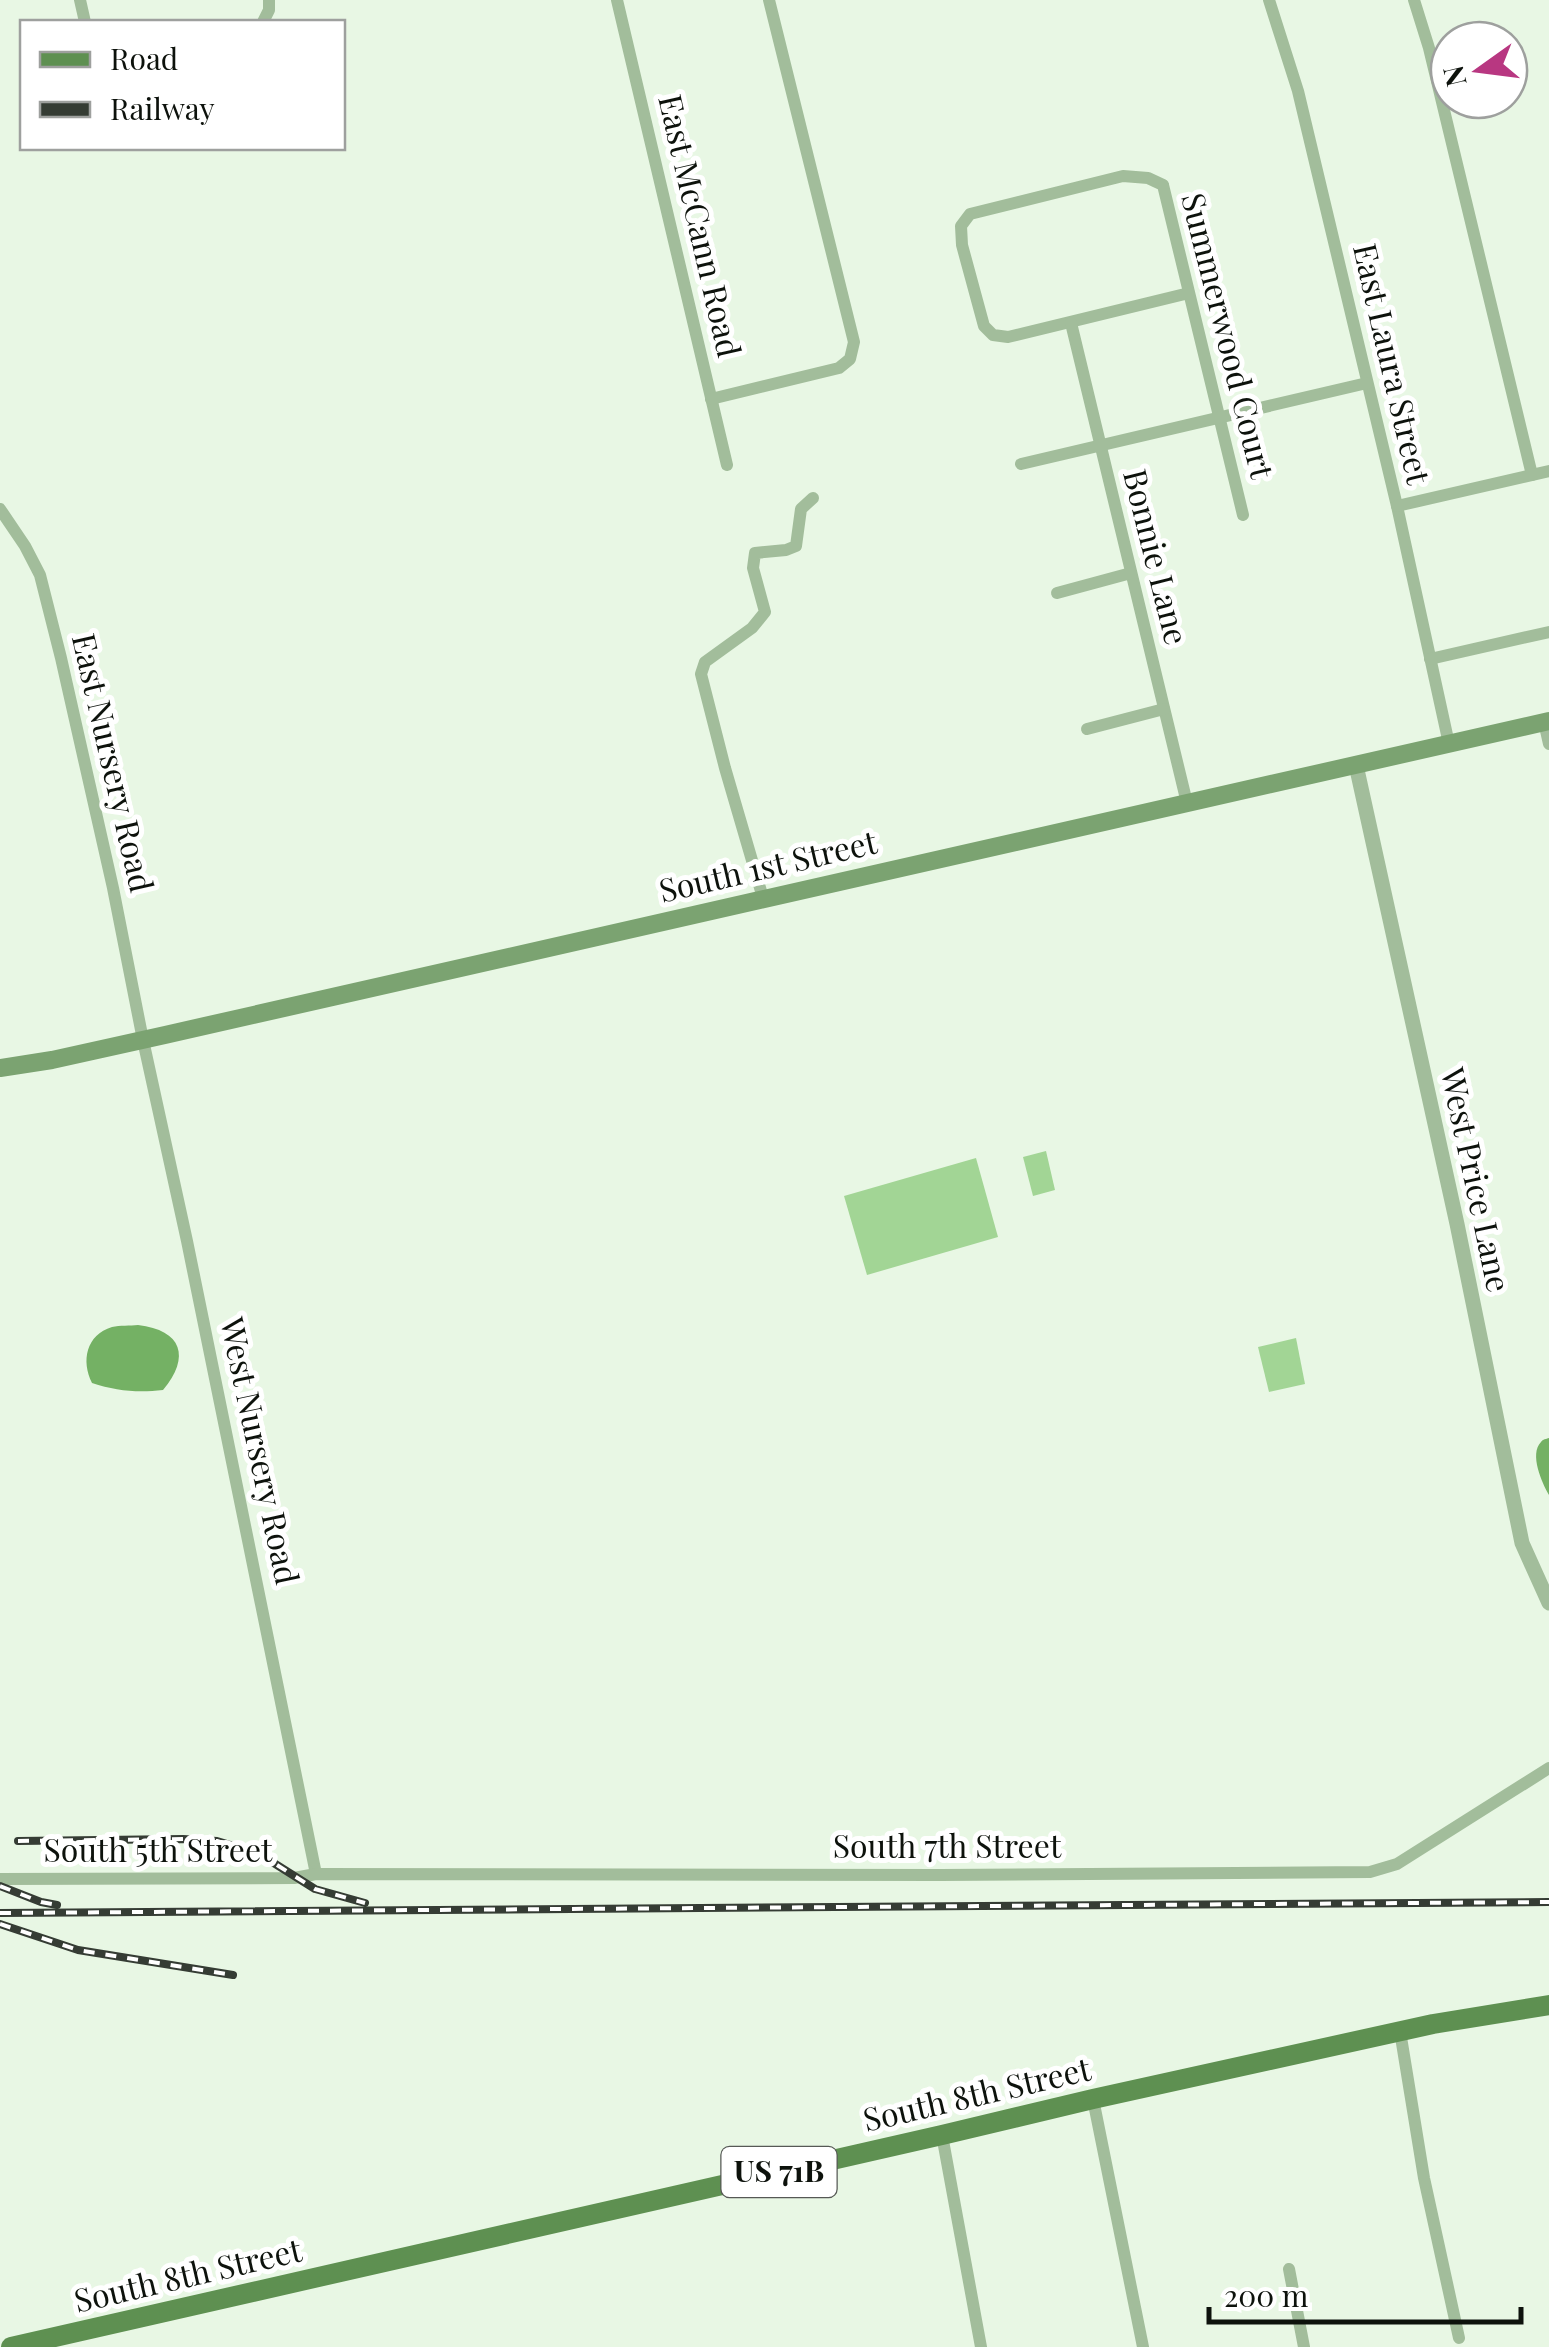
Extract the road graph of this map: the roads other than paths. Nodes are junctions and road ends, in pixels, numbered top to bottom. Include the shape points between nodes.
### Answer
1 (617, 0) edge
2 (769, 0) edge
3 (1270, 0) edge
4 (1414, 0) edge
5 (1189, 293) junction
6 (1071, 323) junction
7 (1367, 382) junction
8 (711, 398) junction
9 (1220, 418) junction
10 (1100, 446) junction
11 (1021, 464) dead end
12 (727, 466) dead end
13 (1549, 471) edge
14 (1532, 475) junction
15 (813, 498) dead end
16 (1396, 506) junction
17 (0, 509) edge
18 (1243, 516) dead end
19 (1131, 573) junction
20 (1056, 593) dead end
21 (1549, 632) edge
22 (1430, 660) junction
23 (1164, 709) junction
24 (1547, 722) edge
25 (1087, 729) dead end
26 (1448, 744) junction
27 (1549, 744) edge
28 (1356, 765) junction
29 (1187, 803) junction
30 (763, 898) junction
31 (143, 1040) junction
32 (0, 1068) edge
33 (1549, 1604) edge
34 (1549, 1768) edge
35 (316, 1874) junction
36 (0, 1880) edge
37 (1549, 2005) edge
38 (1400, 2031) junction
39 (1093, 2098) junction
40 (942, 2136) junction
41 (1289, 2269) dead end
42 (1459, 2338) dead end
43 (11, 2347) edge
44 (981, 2347) edge
45 (1143, 2347) edge
46 (1304, 2347) edge

1 - 8 street, East McCann Road
2 - 8 street via 854,342 839,368
3 - 7 street, East Laura Street
4 - 14 street
5 - 6 street
5 - 6 street, Summerwood Court via 1163,185 1148,178 1123,176 970,214 960,226 962,245 984,326 993,336
5 - 9 street, Summerwood Court
6 - 10 street, Bonnie Lane
7 - 9 street
7 - 16 street, East Laura Street
8 - 12 street, East McCann Road
9 - 10 street
9 - 18 street, Summerwood Court
10 - 11 street
10 - 19 street, Bonnie Lane
13 - 14 street
14 - 16 street
15 - 30 street via 802,509 796,546 754,553 765,612 705,662 702,674
16 - 22 street, East Laura Street
17 - 31 street, East Nursery Road via 40,575
19 - 20 street
19 - 23 street, Bonnie Lane
21 - 22 street
22 - 26 street, East Laura Street
23 - 25 street
23 - 29 street, Bonnie Lane
24 - 26 main road, South 1st Street
24 - 27 street
26 - 28 main road, South 1st Street
28 - 29 main road, South 1st Street
28 - 33 street, West Price Lane via 1522,1544
29 - 30 main road, South 1st Street
30 - 31 main road, South 1st Street
31 - 32 main road, South 1st Street
31 - 35 street, West Nursery Road
34 - 35 street, South 7th Street via 1397,1864 1370,1872
35 - 36 street, South 5th Street
37 - 38 main road, South 8th Street / US 71B
38 - 39 main road, South 8th Street / US 71B
38 - 42 street
39 - 40 main road, South 8th Street / US 71B
39 - 45 street
40 - 43 main road, South 8th Street / US 71B
40 - 44 street
41 - 46 street

